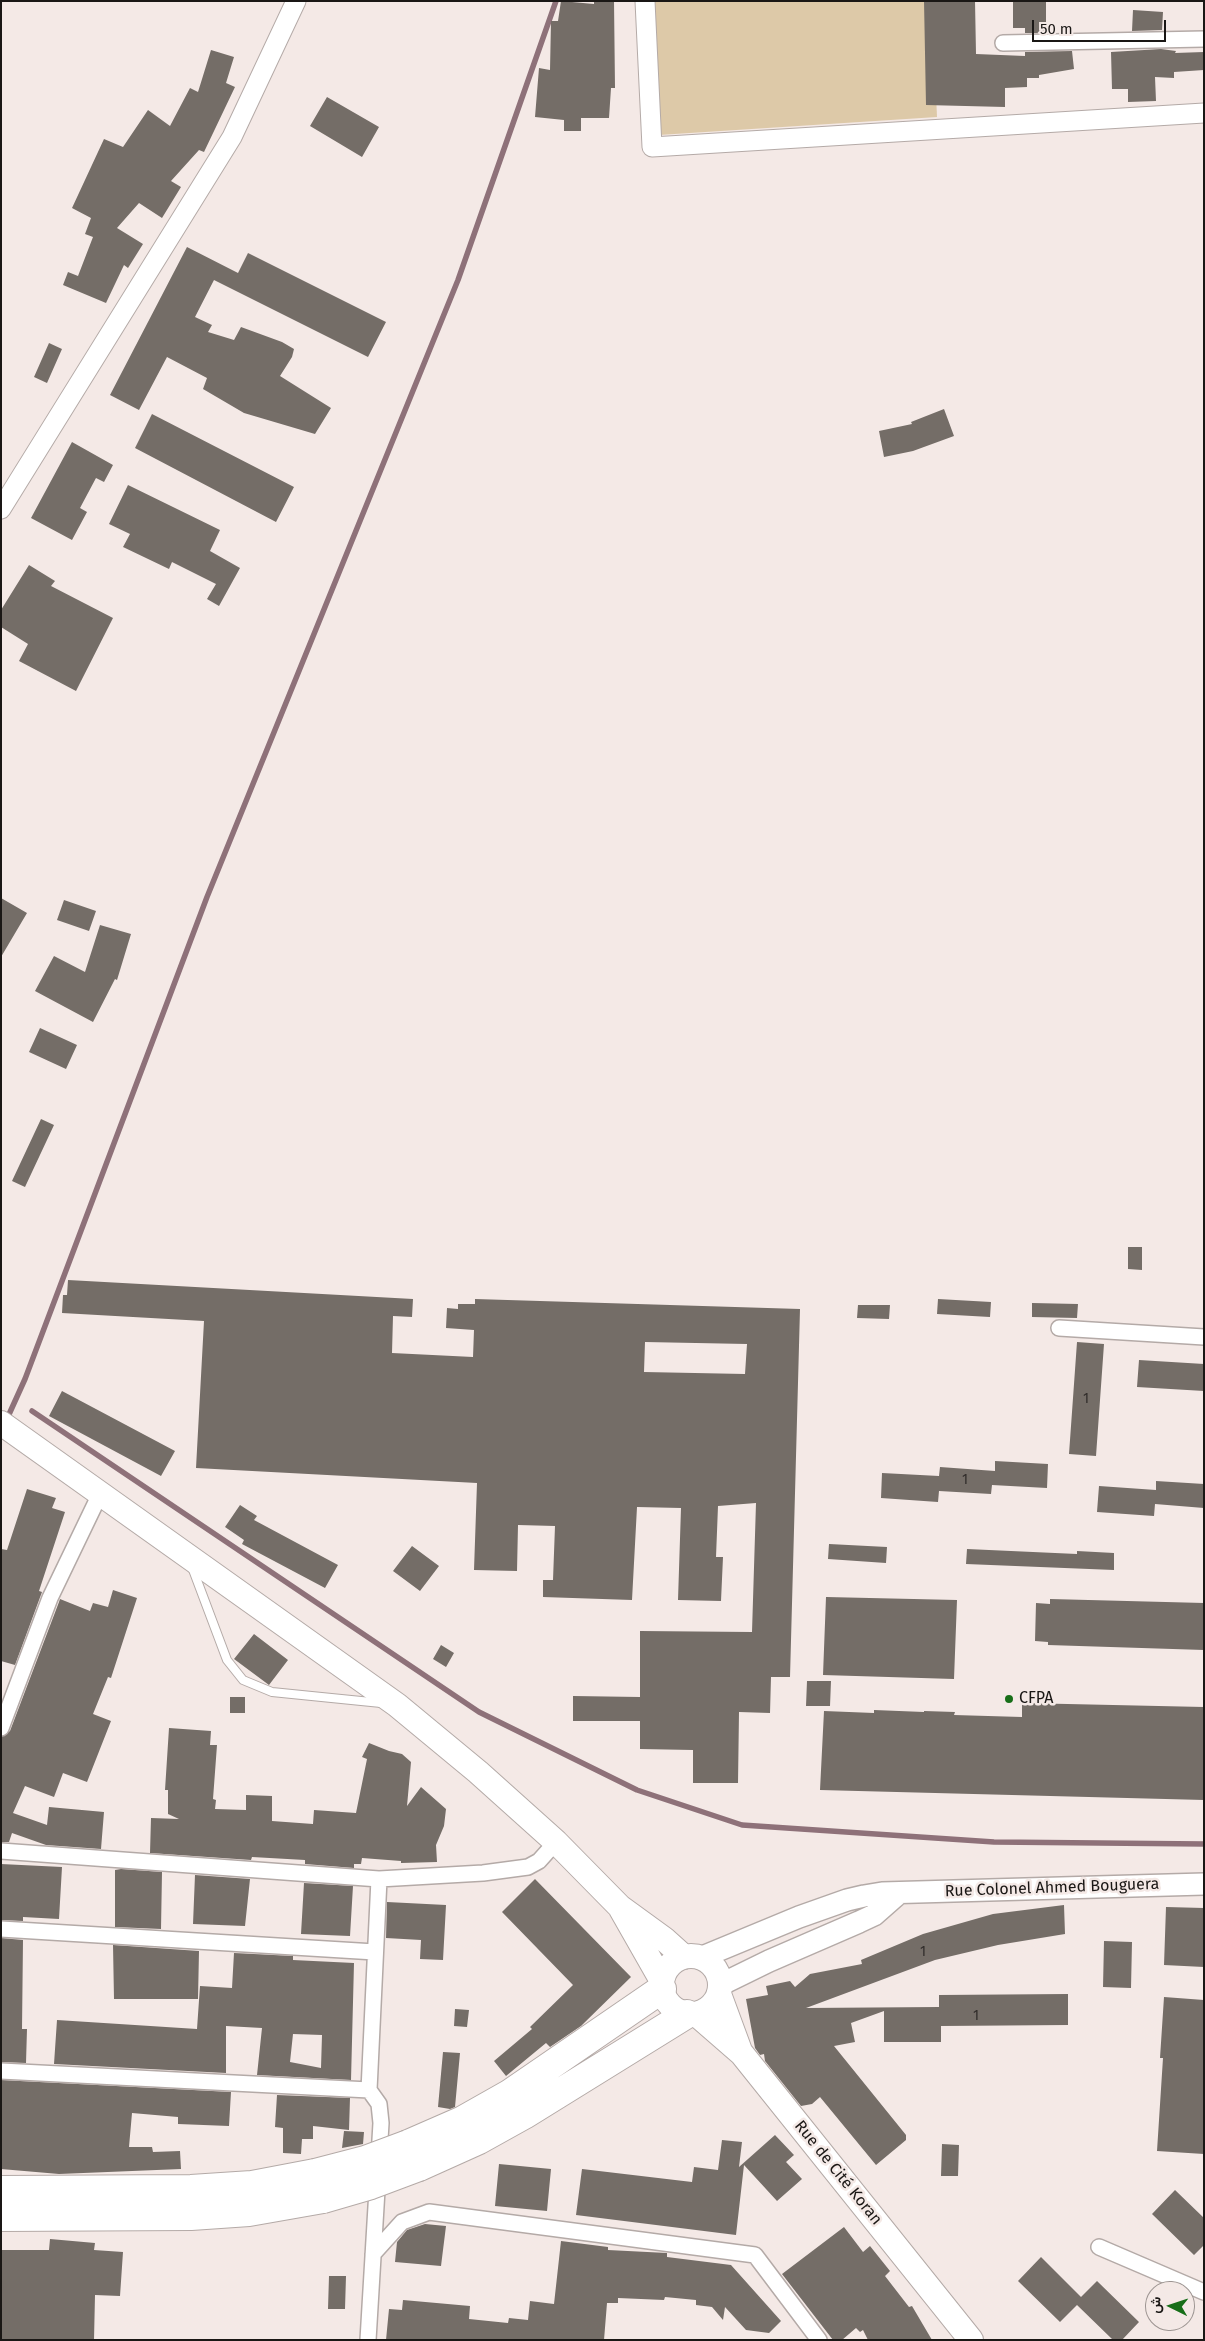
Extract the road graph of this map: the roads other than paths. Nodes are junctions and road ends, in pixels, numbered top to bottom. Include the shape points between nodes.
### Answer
1 (296, 1) edge
2 (645, 1) edge
3 (1204, 39) edge
4 (1003, 43) dead end
5 (1204, 113) edge
6 (1, 509) edge
7 (1059, 1328) dead end
8 (1204, 1337) edge
9 (1, 1422) edge
10 (100, 1494) junction
11 (187, 1555) junction
12 (397, 1704) junction
13 (1, 1728) edge
14 (556, 1842) junction
15 (1, 1851) edge
16 (379, 1879) junction
17 (1204, 1884) edge
18 (900, 1893) junction
19 (620, 1907) junction
20 (1, 1929) edge
21 (375, 1952) junction
22 (692, 1958) junction
23 (662, 1985) junction
24 (719, 1989) junction
25 (692, 2014) junction
26 (742, 2054) junction
27 (1, 2071) edge
28 (369, 2090) junction
29 (414, 2155) junction
30 (319, 2186) junction
31 (1, 2190) edge
32 (1, 2217) edge
33 (1099, 2248) dead end
34 (373, 2254) junction
35 (1204, 2292) edge
36 (368, 2340) edge
37 (820, 2340) edge
38 (971, 2340) edge

1 - 6 street via 232,137
2 - 5 street via 652,146
3 - 4 street
7 - 8 street
9 - 10 main road
10 - 11 main road
10 - 13 street via 50,1598
11 - 12 main road
11 - 12 lane via 227,1660 243,1680 272,1692
12 - 14 main road
14 - 16 street via 539,1861 528,1867
14 - 19 main road
15 - 16 street
16 - 21 street
17 - 18 main road, Rue Colonel Ahmed Bouguera
18 - 22 main road, Rue Colonel Ahmed Bouguera via 847,1900
18 - 24 main road via 860,1922 770,1960
19 - 22 main road
19 - 23 main road
20 - 21 street
21 - 28 street
22 - 23 main road via 669,1966
22 - 24 main road via 714,1968
23 - 25 main road via 673,2008
23 - 29 highway via 509,2094 463,2120
24 - 25 main road via 711,2006
24 - 26 main road
25 - 26 main road, Rue de Cité Koran
25 - 29 highway via 479,2140
26 - 38 main road, Rue de Cité Koran
27 - 28 street
28 - 34 street via 379,2104 381,2123
29 - 30 highway, bridge via 365,2160
30 - 31 highway
30 - 32 highway via 249,2212 191,2216
33 - 35 street
34 - 36 street
34 - 37 street via 402,2222 429,2212 755,2256

